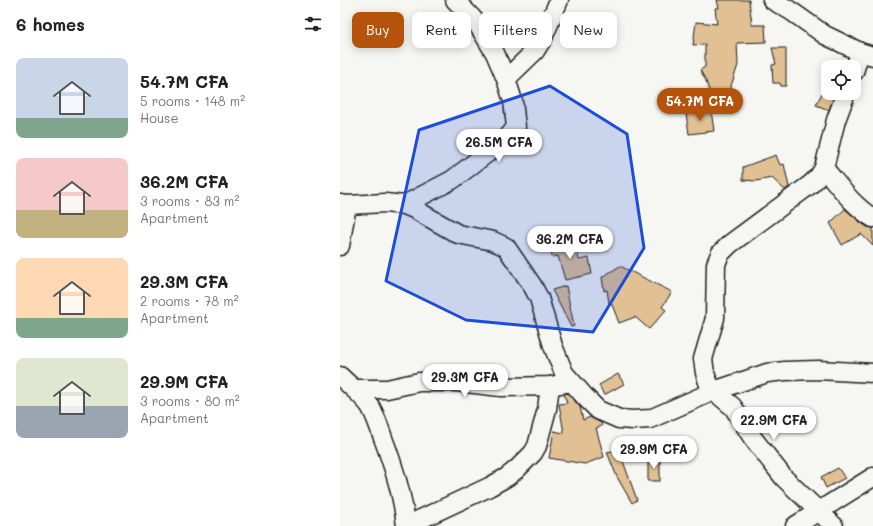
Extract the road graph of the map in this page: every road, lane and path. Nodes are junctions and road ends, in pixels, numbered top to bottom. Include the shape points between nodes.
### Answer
1 (455, 0) edge
2 (559, 0) edge
3 (772, 0) edge
4 (866, 54) edge
5 (506, 79) junction
6 (843, 100) edge
7 (824, 168) junction
8 (344, 204) edge
9 (404, 205) junction
10 (873, 218) edge
11 (340, 246) edge
12 (873, 373) edge
13 (340, 376) edge
14 (572, 382) junction
15 (550, 386) junction
16 (354, 389) junction
17 (714, 391) junction
18 (873, 477) edge
19 (819, 511) junction
20 (406, 526) edge
21 (795, 526) edge
22 (834, 526) edge

1 - 5 street via 477,23 495,53
2 - 5 street via 535,51
3 - 4 street via 825,35
5 - 9 street via 513,101 516,127 510,135 452,180
6 - 7 street
7 - 10 street via 849,198
7 - 17 street via 811,184 720,254 716,264 715,318 703,359 708,382
8 - 9 street
8 - 11 street
9 - 14 street via 414,208 458,234 493,241 506,247 539,298 558,361
12 - 17 street via 785,371 768,373
13 - 16 street
14 - 15 street
14 - 17 street via 598,410 619,419 633,420 650,419
15 - 16 street via 501,387 457,382 419,382 387,389
15 - 20 street via 537,446 517,469 489,487
16 - 20 street via 370,406 376,417 396,472 404,504
17 - 19 street via 733,407 752,437 784,478
18 - 19 street
19 - 21 street
19 - 22 street

